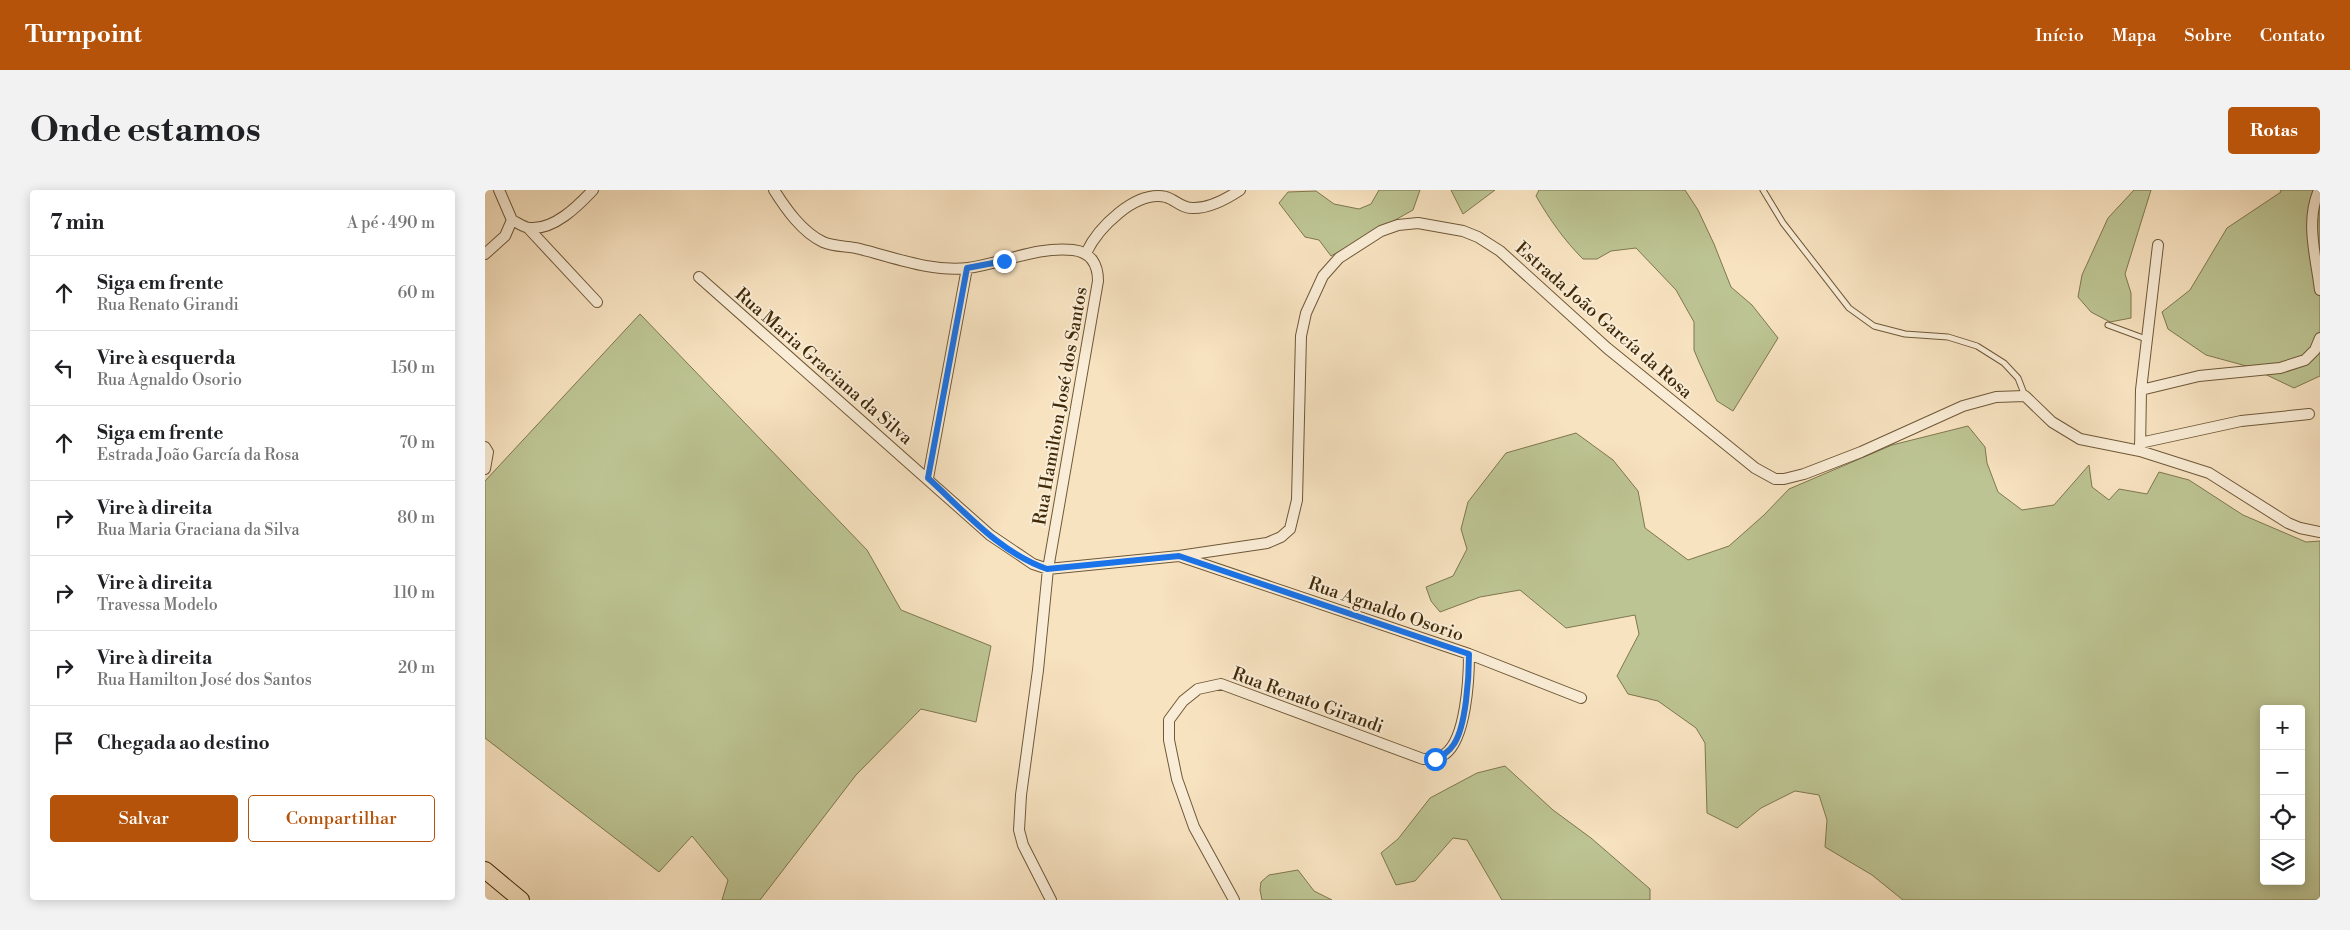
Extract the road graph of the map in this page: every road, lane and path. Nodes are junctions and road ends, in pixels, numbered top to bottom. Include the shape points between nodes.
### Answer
1 (499, 190) edge
2 (593, 190) edge
3 (774, 190) edge
4 (1241, 190) edge
5 (1763, 190) edge
6 (2319, 190) edge
7 (512, 220) junction
8 (529, 228) junction
9 (2158, 245) dead end
10 (1086, 253) junction
11 (485, 254) edge
12 (967, 268) junction
13 (699, 277) dead end
14 (2320, 290) edge
15 (597, 302) dead end
16 (2108, 325) dead end
17 (2320, 338) edge
18 (2146, 339) junction
19 (2141, 390) junction
20 (2025, 396) junction
21 (2309, 414) dead end
22 (485, 447) edge
23 (2140, 447) junction
24 (485, 469) edge
25 (928, 478) junction
26 (2320, 532) edge
27 (1179, 556) junction
28 (1047, 569) junction
29 (1469, 654) junction
30 (1581, 698) dead end
31 (485, 870) edge
32 (521, 900) edge
33 (1051, 900) edge
34 (1234, 900) edge

1 - 7 street
2 - 8 street via 548,226
3 - 12 street via 806,230 824,242 911,264
4 - 10 street via 1195,209 1182,207 1167,197 1152,195 1141,198 1100,230
5 - 20 lane via 1783,223 1849,308 1874,326 1905,334 1948,337 1977,346 2004,363 2018,378
6 - 14 street via 2313,205 2312,237
7 - 8 street
7 - 11 street via 505,236
8 - 15 street
9 - 18 street
10 - 12 street via 1042,251
10 - 28 street, Rua Hamilton José dos Santos via 1098,269 1098,281
12 - 25 street
13 - 25 street, Rua Maria Graciana da Silva
16 - 18 lane
17 - 19 street via 2315,350 2305,360 2279,368 2199,376
18 - 19 street
19 - 23 street
20 - 23 street via 2052,422 2080,439
20 - 27 street, Estrada João García da Rosa via 1997,397 1963,406 1861,452 1804,474 1775,479 1755,468 1607,348 1500,251 1463,231 1418,223 1398,225 1381,231 1339,258 1323,276 1307,313 1301,336 1297,500 1289,529 1267,544
21 - 23 street via 2241,421
22 - 24 street via 488,452
23 - 26 street via 2209,473 2288,523
25 - 28 street, Rua Maria Graciana da Silva via 990,534 1033,564
27 - 28 street, Estrada João García da Rosa
27 - 29 street, Rua Agnaldo Osorio
28 - 33 street, Rua Hamilton José dos Santos via 1019,830 1032,865
29 - 30 street, Rua Agnaldo Osorio
29 - 34 street, Rua Renato Girandi via 1463,713 1455,743 1435,759 1423,759 1221,684 1198,689 1183,701 1169,720 1169,740 1177,779 1194,827
31 - 32 main road

